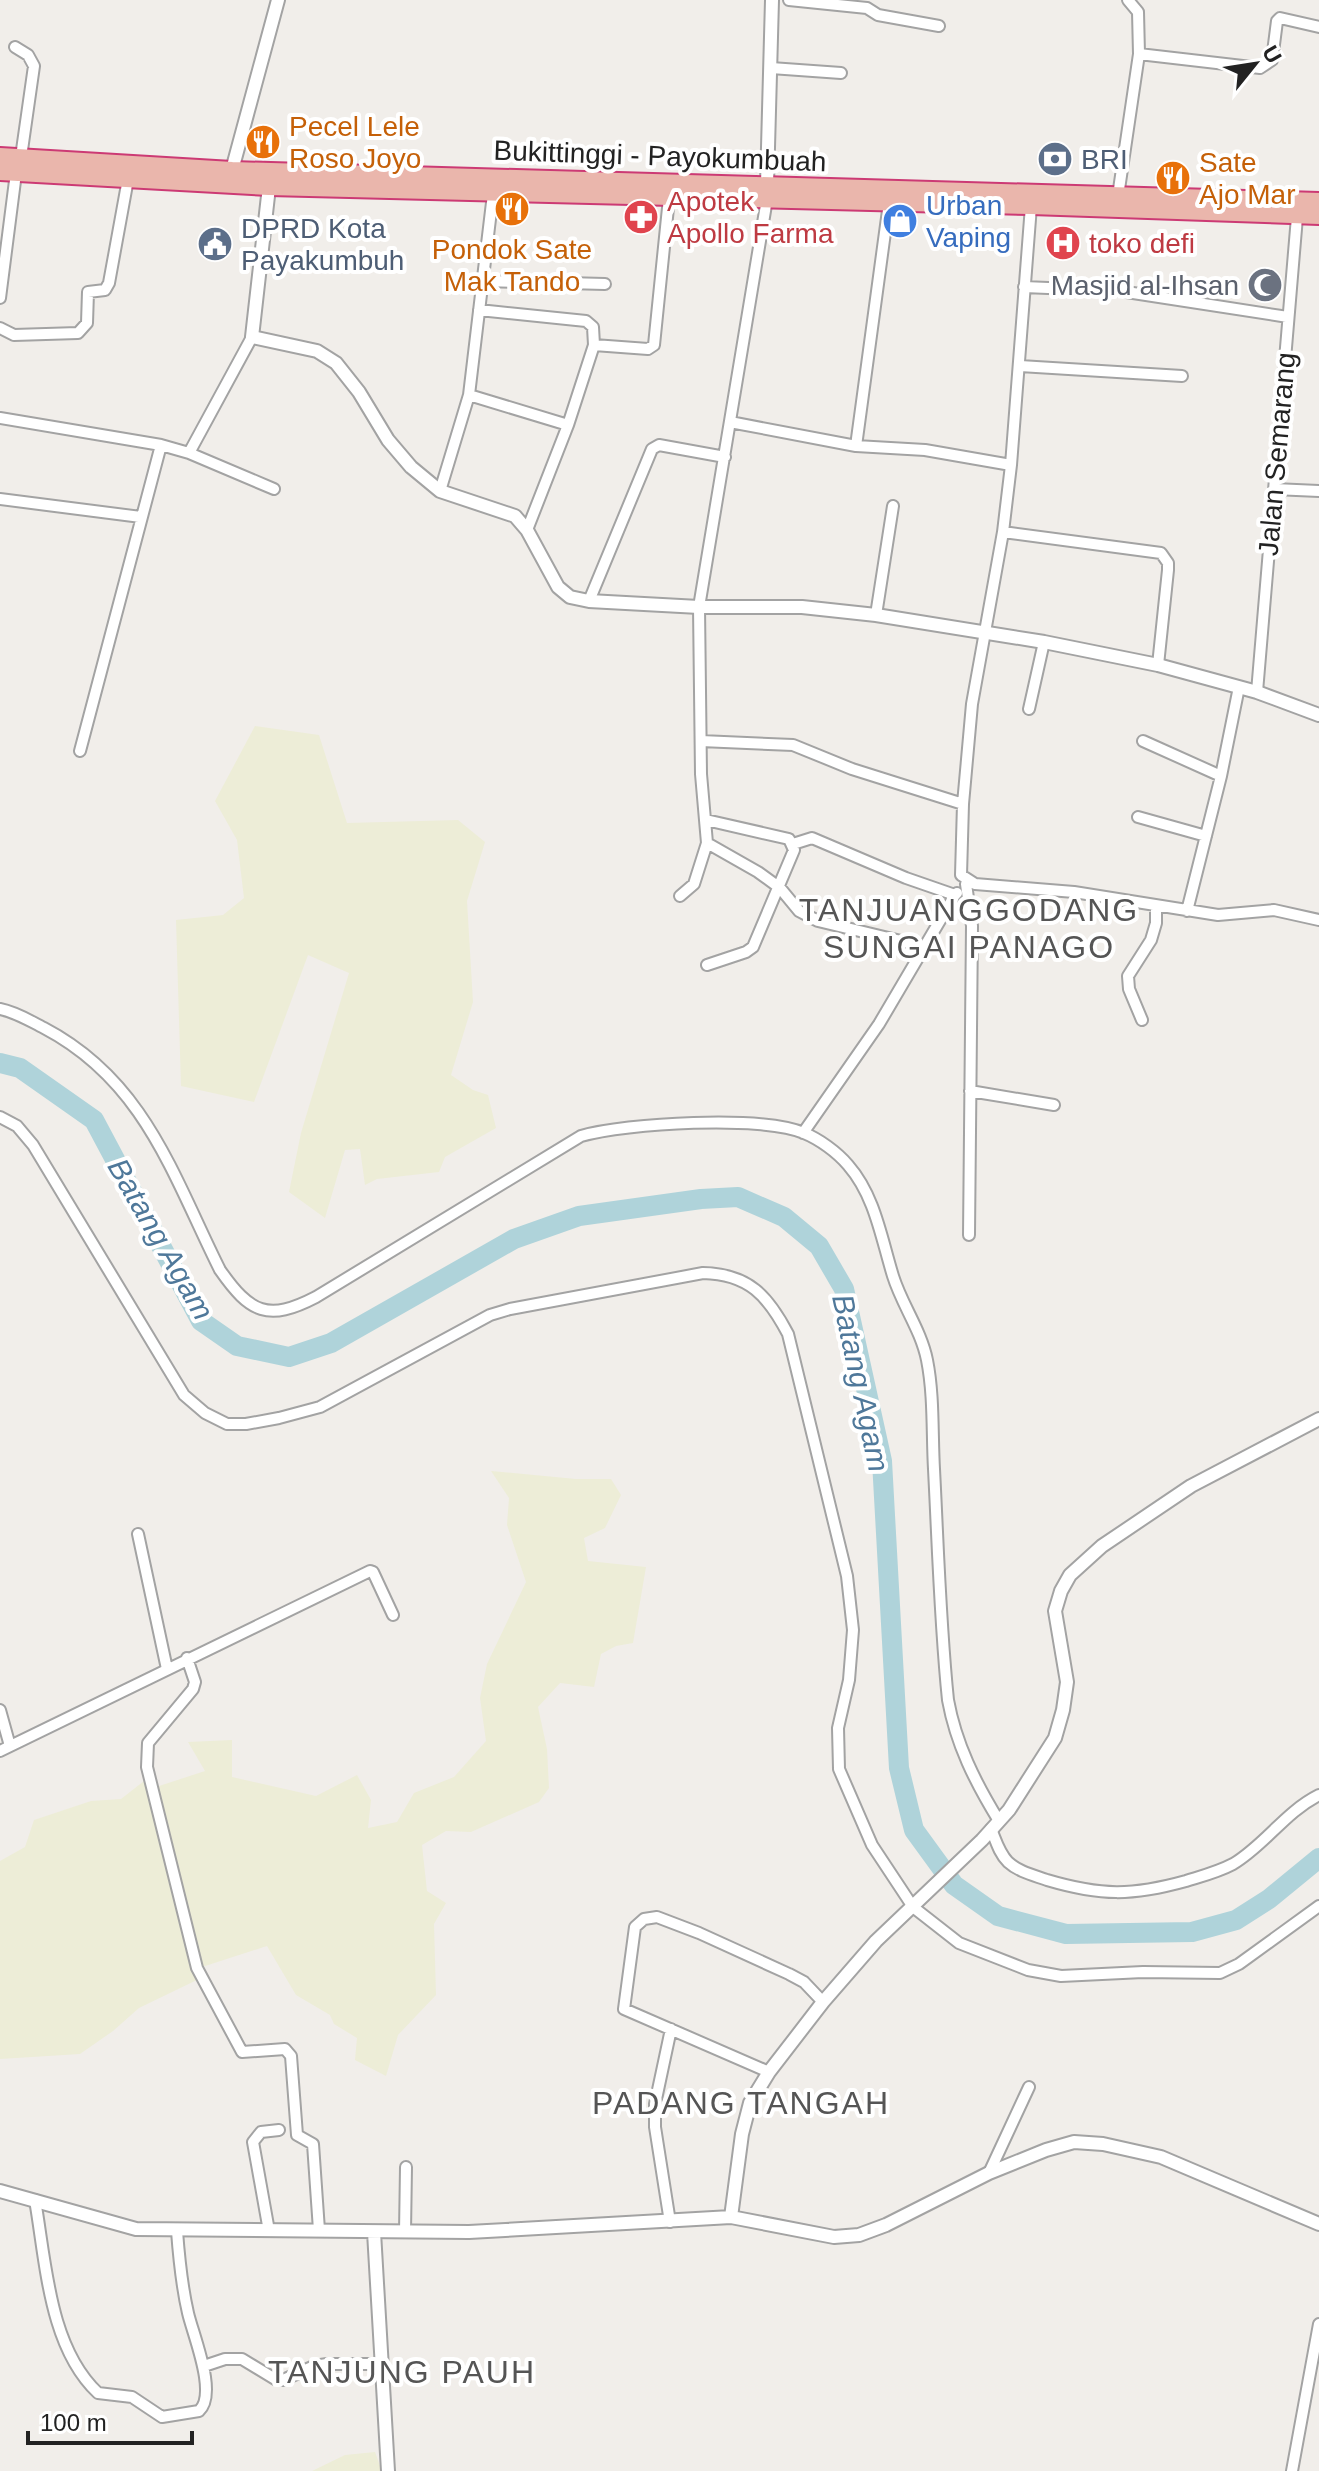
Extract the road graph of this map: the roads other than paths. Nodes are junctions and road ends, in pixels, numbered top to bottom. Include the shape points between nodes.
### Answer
1 (278, 0) edge
2 (772, 0) edge
3 (789, 0) edge
4 (1128, 0) edge
5 (939, 26) dead end
6 (1319, 27) edge
7 (15, 47) dead end
8 (1139, 54) junction
9 (771, 68) junction
10 (841, 73) dead end
11 (0, 156) edge
12 (12, 167) edge
13 (232, 170) junction
14 (128, 179) junction
15 (597, 179) junction
16 (545, 186) junction
17 (269, 187) junction
18 (767, 192) junction
19 (493, 194) junction
20 (1118, 196) junction
21 (597, 197) junction
22 (669, 198) junction
23 (1319, 201) edge
24 (889, 203) junction
25 (1031, 206) junction
26 (1319, 216) edge
27 (1297, 217) junction
28 (483, 281) junction
29 (605, 284) dead end
30 (1024, 287) junction
31 (0, 298) edge
32 (479, 310) junction
33 (1288, 317) junction
34 (0, 328) edge
35 (252, 337) junction
36 (594, 345) junction
37 (1020, 366) junction
38 (1182, 376) dead end
39 (469, 395) junction
40 (0, 418) edge
41 (730, 422) junction
42 (568, 425) junction
43 (161, 445) junction
44 (856, 446) junction
45 (189, 453) junction
46 (725, 457) junction
47 (1011, 465) junction
48 (274, 489) dead end
49 (1274, 489) junction
50 (440, 491) junction
51 (1319, 491) edge
52 (0, 499) edge
53 (893, 506) dead end
54 (141, 517) junction
55 (527, 530) junction
56 (1003, 532) junction
57 (589, 601) junction
58 (699, 607) junction
59 (876, 615) junction
60 (986, 633) junction
61 (1044, 642) junction
62 (1158, 665) junction
63 (1239, 687) junction
64 (1257, 692) junction
65 (1029, 709) dead end
66 (1319, 715) edge
67 (701, 741) junction
68 (1143, 741) dead end
69 (80, 751) dead end
70 (1221, 776) junction
71 (963, 804) junction
72 (1138, 817) dead end
73 (706, 820) junction
74 (1206, 836) junction
75 (707, 843) junction
76 (793, 844) junction
77 (971, 884) junction
78 (780, 888) junction
79 (955, 895) junction
80 (680, 896) dead end
81 (1156, 906) junction
82 (1187, 911) junction
83 (1319, 920) edge
84 (926, 947) junction
85 (707, 965) dead end
86 (0, 1009) edge
87 (1142, 1020) dead end
88 (970, 1091) junction
89 (1054, 1105) dead end
90 (0, 1117) edge
91 (803, 1133) junction
92 (969, 1235) dead end
93 (1319, 1419) edge
94 (138, 1534) dead end
95 (393, 1615) dead end
96 (187, 1658) junction
97 (167, 1669) junction
98 (0, 1710) edge
99 (5, 1748) edge
100 (1319, 1795) edge
101 (991, 1830) junction
102 (1319, 1906) edge
103 (913, 1907) junction
104 (823, 2002) junction
105 (671, 2029) junction
106 (769, 2072) junction
107 (1029, 2087) dead end
108 (279, 2130) dead end
109 (406, 2167) dead end
110 (989, 2173) junction
111 (0, 2191) edge
112 (35, 2200) junction
113 (731, 2217) junction
114 (670, 2222) junction
115 (1319, 2224) edge
116 (319, 2230) junction
117 (177, 2231) junction
118 (269, 2231) junction
119 (374, 2232) junction
120 (405, 2232) junction
121 (1319, 2324) edge
122 (380, 2364) junction
123 (204, 2366) junction
124 (388, 2471) edge
125 (1292, 2471) edge

1 - 13 street
2 - 9 street
3 - 5 street via 867,8 878,15
4 - 8 street via 1138,12
6 - 8 street via 1280,18 1272,60 1260,68
7 - 12 street via 34,66
8 - 20 street
9 - 10 street
9 - 18 street
11 - 12 highway, Bukittinggi - Payokumbuah
12 - 13 highway, Bukittinggi - Payokumbuah
12 - 14 highway, Bukittinggi - Payokumbuah
12 - 31 street
13 - 16 highway, Bukittinggi - Payokumbuah
14 - 17 highway, Bukittinggi - Payokumbuah
14 - 34 street via 109,283 105,290 88,292 87,323 78,333 14,335
15 - 16 highway, Bukittinggi - Payokumbuah
15 - 18 highway, Bukittinggi - Payokumbuah
15 - 21 highway
16 - 19 highway, Bukittinggi - Payokumbuah
16 - 21 highway, Bukittinggi - Payokumbuah
17 - 19 highway, Bukittinggi - Payokumbuah
17 - 35 street
18 - 20 highway, Bukittinggi - Payokumbuah
18 - 22 highway, Bukittinggi - Payokumbuah
18 - 24 highway, Bukittinggi - Payokumbuah
18 - 41 street
19 - 28 street
20 - 23 highway, Bukittinggi - Payokumbuah
21 - 22 highway, Bukittinggi - Payokumbuah
22 - 36 street via 653,347
24 - 25 highway, Bukittinggi - Payokumbuah
24 - 44 street
25 - 27 highway, Bukittinggi - Payokumbuah
25 - 30 street
26 - 27 highway, Bukittinggi - Payokumbuah
27 - 33 street, Jalan Semarang
28 - 29 street
28 - 32 street
30 - 33 street via 1120,291
30 - 37 street
32 - 36 street via 586,321 593,327
32 - 39 street
33 - 49 street, Jalan Semarang
35 - 45 street
35 - 50 street via 317,351 336,363 400,455
36 - 42 street
37 - 38 street
37 - 47 street
39 - 42 street
39 - 50 street
40 - 43 street
41 - 44 street
41 - 46 street
42 - 55 street
43 - 45 street
43 - 54 street
44 - 47 street via 925,450
45 - 48 street
46 - 57 street via 659,445 652,449
46 - 58 street
47 - 56 street
49 - 51 street
49 - 64 street, Jalan Semarang
50 - 55 street via 515,516
52 - 54 street
53 - 59 street
54 - 69 street
55 - 57 street via 558,587 570,597
56 - 60 street
56 - 62 street via 1161,553 1168,570
57 - 58 street
58 - 59 street via 802,607
58 - 67 street
59 - 60 street
60 - 61 street
60 - 71 street via 972,704
61 - 62 street
61 - 65 street
62 - 63 street
63 - 64 street
63 - 70 street
64 - 66 street
67 - 71 street via 793,745
67 - 73 street
68 - 70 street
70 - 74 street
71 - 77 street via 960,869
72 - 74 street
73 - 75 street
73 - 76 street
74 - 82 street
75 - 78 street
75 - 80 street via 694,884
76 - 78 street
76 - 79 street via 812,838
77 - 79 street
77 - 81 street via 1074,892
77 - 88 street
78 - 84 street via 799,911 818,921
78 - 85 street via 753,947
79 - 84 street
81 - 82 street
81 - 87 street via 1151,940 1128,976
82 - 83 street via 1218,915 1274,910
84 - 91 street
86 - 91 street via 66,1040 99,1065 154,1133 220,1270 250,1305 265,1312 284,1311 316,1297 581,1136 693,1124 774,1125
88 - 89 street
88 - 92 street
90 - 103 street via 17,1126 33,1145 184,1395 227,1424 320,1407 510,1309 703,1273 726,1273 754,1287 775,1309 788,1334 847,1576 853,1630 838,1728 839,1769 872,1845
91 - 101 street via 846,1163 861,1183 874,1209 897,1290 924,1347 948,1700 954,1732
93 - 101 street via 1191,1486 1102,1546 1070,1575 1055,1611 1067,1682 1055,1738
94 - 97 street
95 - 96 street via 370,1571
96 - 97 street
96 - 116 street via 193,1689 148,1743 147,1767 201,1978 242,2052 285,2049 291,2056 297,2135 313,2144
97 - 99 street
98 - 99 street
100 - 101 street via 1230,1865 1144,1892 1078,1889 1019,1871 1002,1855
101 - 103 street
102 - 103 street via 1220,1973 1061,1976 1028,1970 959,1943
103 - 104 street
104 - 105 street via 789,1974 651,1917 635,1927 623,2004 628,2012
104 - 106 street
105 - 106 street
105 - 114 street via 655,2104
106 - 113 street via 750,2103
107 - 110 street
108 - 118 street via 261,2132 253,2142
109 - 120 street
110 - 113 street via 859,2235 834,2237
110 - 115 street via 1074,2142 1103,2144 1161,2157
111 - 112 street
112 - 117 street via 136,2229
112 - 123 street via 54,2309 66,2350 86,2381 104,2395 127,2395 156,2415 171,2417 204,2406
113 - 114 street
114 - 120 street
116 - 118 street
116 - 119 street
117 - 118 street
117 - 123 street via 188,2311
119 - 120 street
119 - 122 street
121 - 125 street
122 - 123 street via 314,2366 283,2380 242,2359
122 - 124 street

